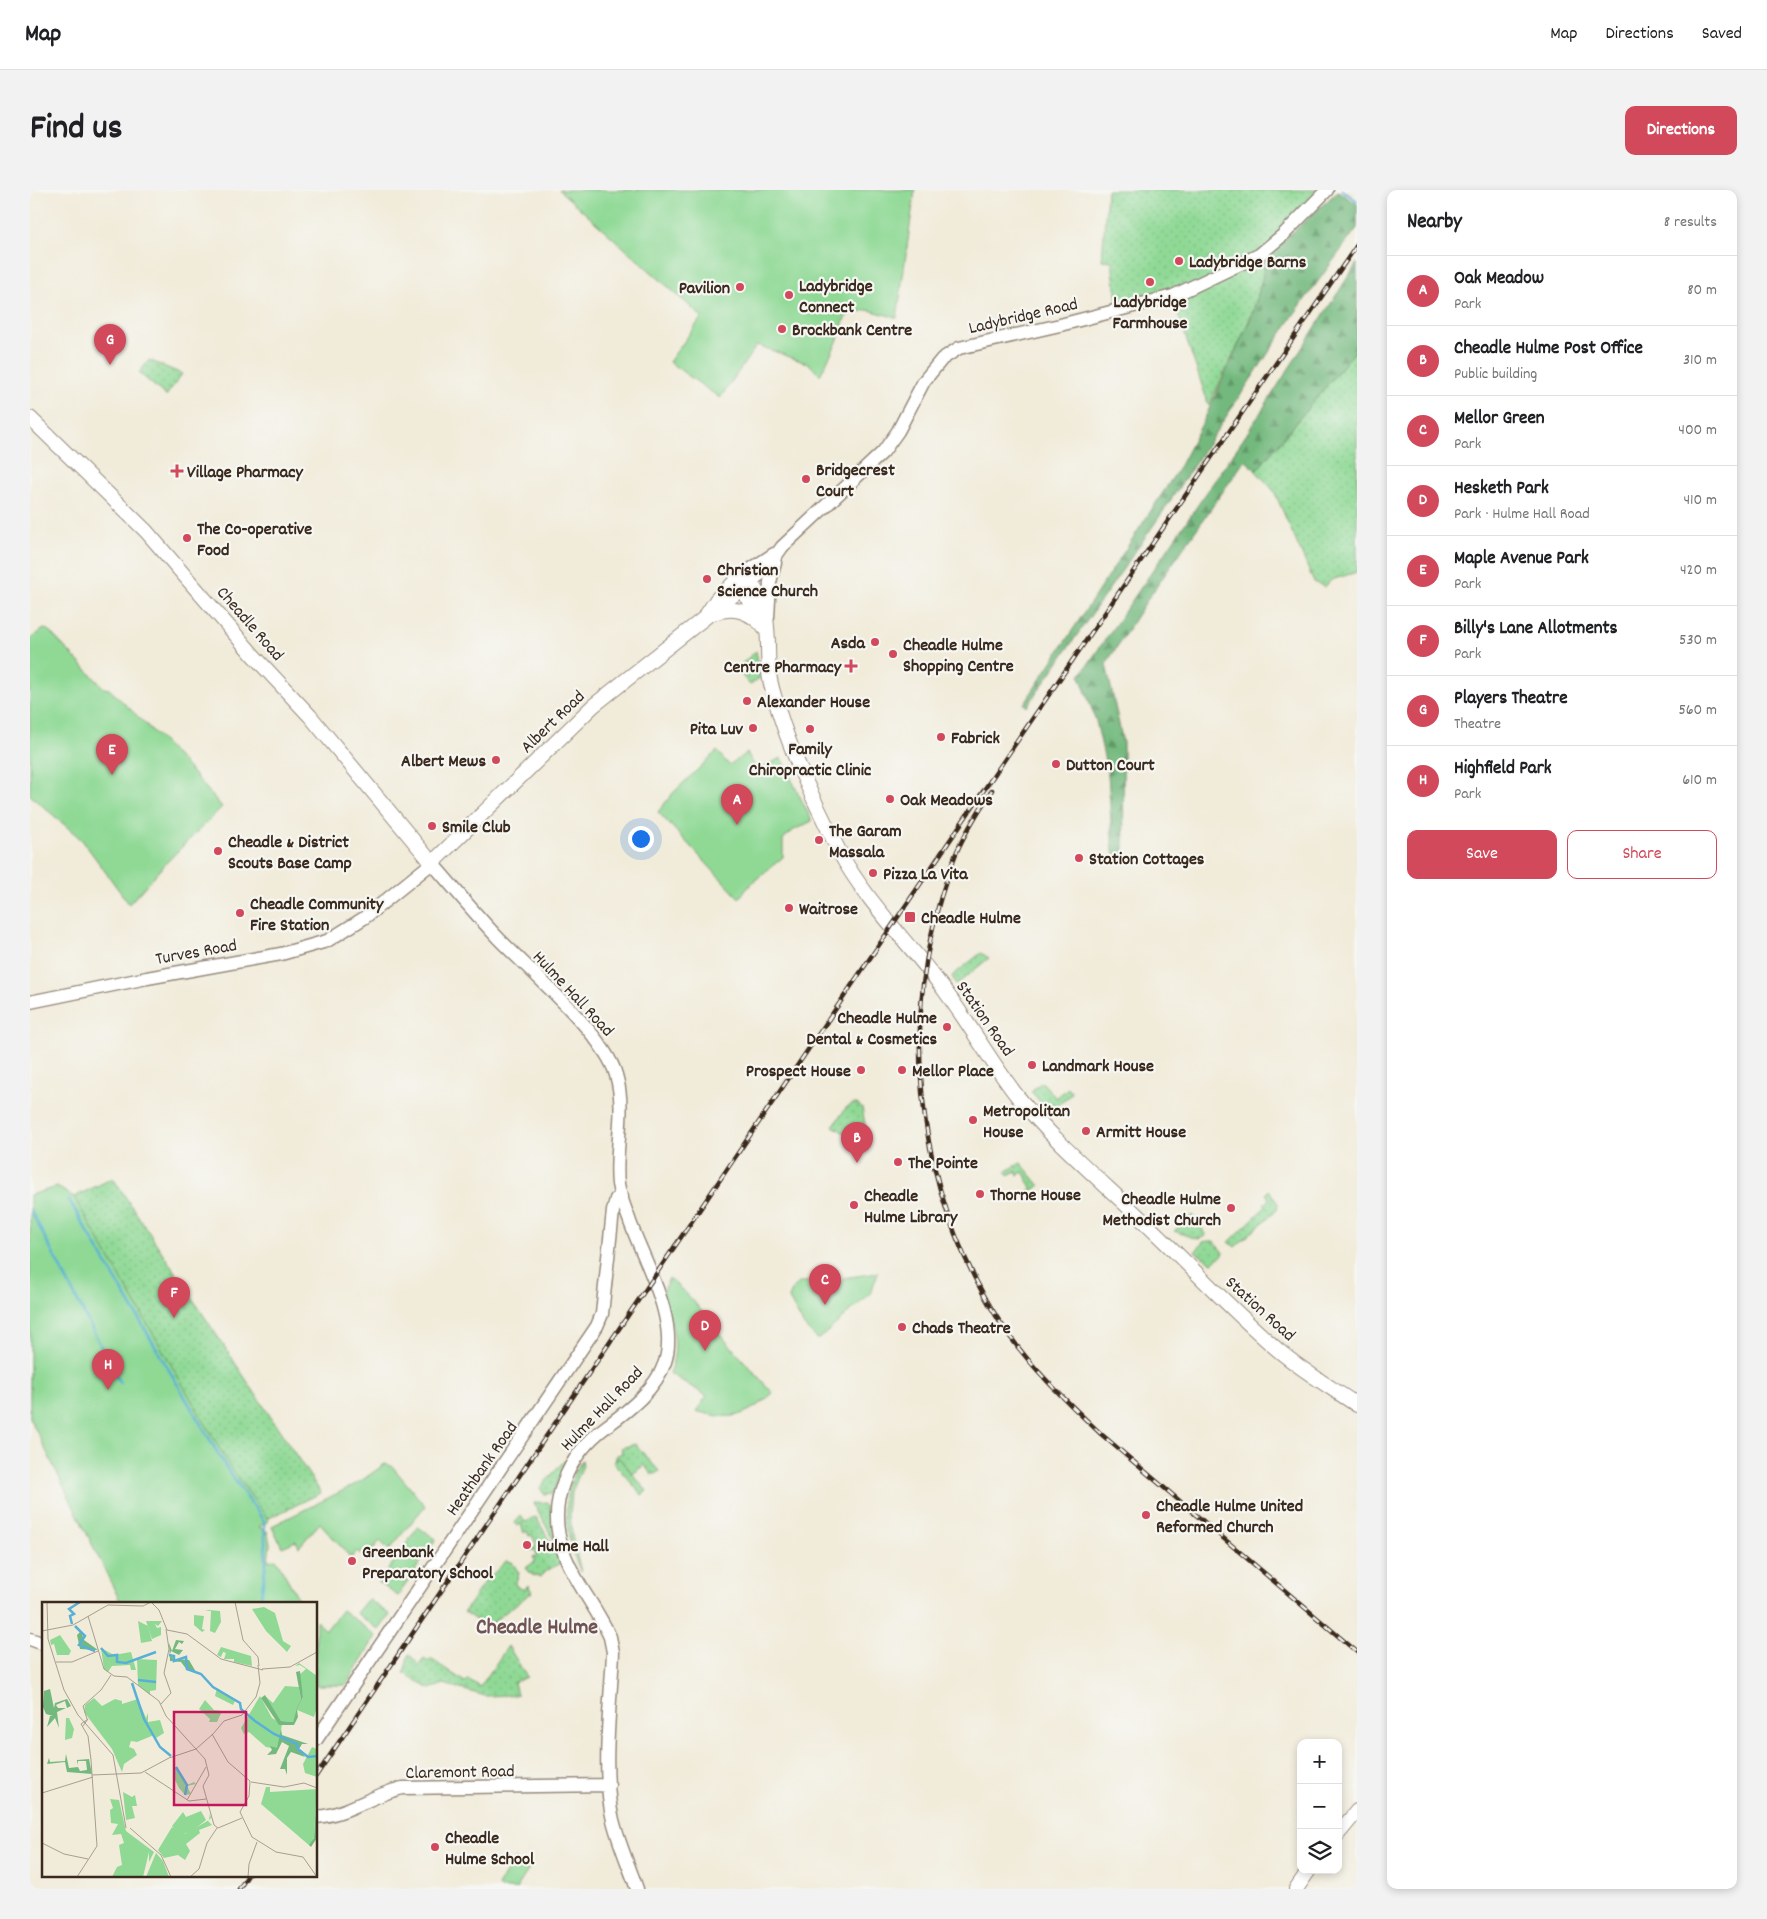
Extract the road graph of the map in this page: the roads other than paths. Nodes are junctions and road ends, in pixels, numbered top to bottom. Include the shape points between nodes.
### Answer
1 (1327, 190) edge
2 (30, 418) edge
3 (779, 550) junction
4 (742, 582) junction
5 (707, 614) junction
6 (766, 626) junction
7 (432, 863) junction
8 (30, 1002) edge
9 (622, 1197) junction
10 (1357, 1405) edge
11 (318, 1737) edge
12 (609, 1785) junction
13 (1357, 1812) edge
14 (318, 1817) edge
15 (1342, 1829) edge
16 (1306, 1874) edge
17 (637, 1889) edge
18 (1296, 1889) edge

1 - 3 street, Ladybridge Road via 1283,235 1258,255 1172,296 959,348 949,354 924,381 883,452
2 - 7 main road, Cheadle Road via 146,530 310,716
3 - 4 street, Albert Road via 766,570
3 - 6 street via 770,582
4 - 5 main road, Albert Road
4 - 6 main road, Station Road
5 - 6 main road via 724,609 746,612
5 - 7 main road, Albert Road via 594,706
6 - 10 main road, Station Road via 769,677 782,725 840,853 856,880 945,990 1010,1085 1070,1152 1236,1313 1280,1352
7 - 8 street, Turves Road via 364,918 327,941 281,954
7 - 9 street, Hulme Hall Road via 496,936 580,1022 606,1055 619,1090 618,1184
9 - 11 street, Heathbank Road via 616,1199 613,1211 598,1326
9 - 12 street, Hulme Hall Road via 636,1241 656,1286 667,1327 667,1355 648,1390 572,1463 558,1499 564,1554 610,1637 613,1652
12 - 14 street, Claremont Road via 403,1788 344,1811
12 - 17 street, Hulme Hall Road via 612,1819
13 - 15 main road
16 - 18 main road

